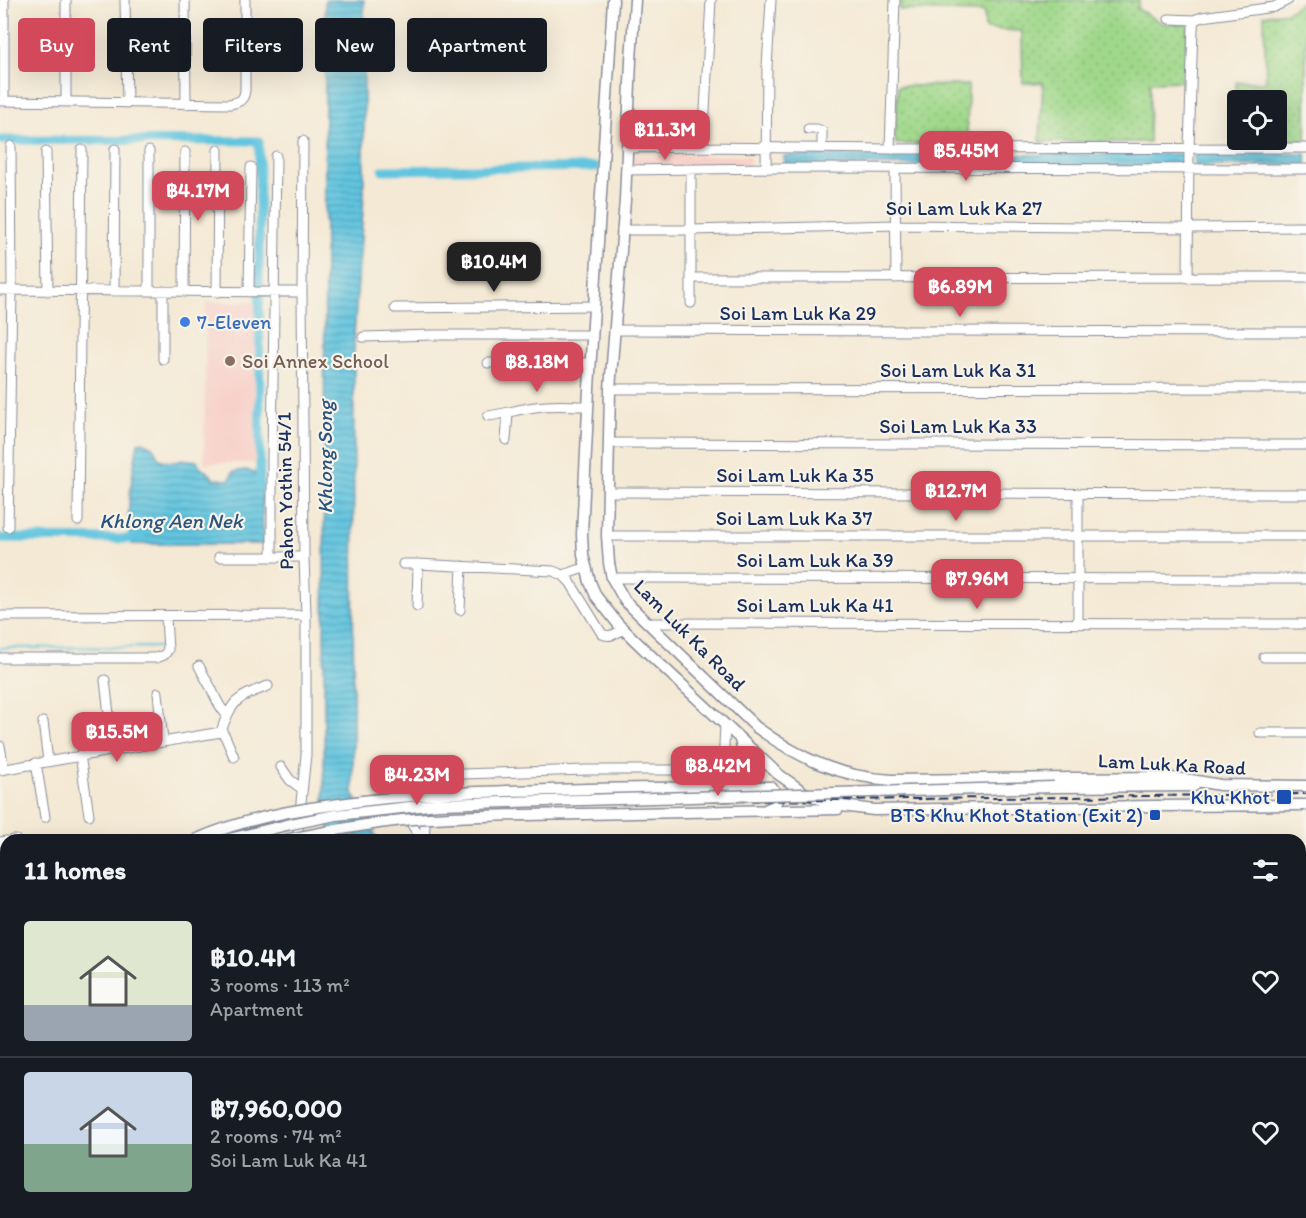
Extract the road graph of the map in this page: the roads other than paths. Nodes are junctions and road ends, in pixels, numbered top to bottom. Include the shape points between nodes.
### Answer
1 (4, 0) edge
2 (66, 0) edge
3 (125, 0) edge
4 (185, 0) edge
5 (245, 0) edge
6 (613, 0) edge
7 (635, 0) edge
8 (711, 0) edge
9 (771, 0) edge
10 (895, 0) edge
11 (1282, 1) edge
12 (1169, 19) dead end
13 (1194, 20) junction
14 (2, 101) edge
15 (66, 102) junction
16 (127, 103) junction
17 (186, 104) junction
18 (808, 129) dead end
19 (303, 141) dead end
20 (11, 146) dead end
21 (703, 147) junction
22 (626, 148) junction
23 (765, 148) junction
24 (822, 148) junction
25 (1306, 148) edge
26 (115, 149) dead end
27 (890, 149) junction
28 (82, 150) dead end
29 (218, 150) dead end
30 (149, 151) dead end
31 (1189, 151) junction
32 (46, 152) dead end
33 (185, 152) dead end
34 (276, 156) dead end
35 (251, 167) dead end
36 (766, 168) junction
37 (1189, 168) junction
38 (691, 169) junction
39 (895, 169) junction
40 (1306, 169) edge
41 (626, 170) junction
42 (896, 225) junction
43 (1306, 227) edge
44 (1188, 228) junction
45 (622, 230) junction
46 (691, 230) junction
47 (1306, 277) edge
48 (691, 278) junction
49 (896, 278) junction
50 (1188, 278) junction
51 (0, 290) edge
52 (12, 291) junction
53 (48, 291) junction
54 (81, 291) junction
55 (114, 291) junction
56 (149, 291) junction
57 (163, 291) junction
58 (184, 292) junction
59 (217, 292) junction
60 (261, 292) junction
61 (302, 292) junction
62 (691, 303) dead end
63 (594, 306) junction
64 (395, 308) dead end
65 (614, 330) junction
66 (1306, 332) edge
67 (592, 335) junction
68 (363, 337) dead end
69 (164, 358) dead end
70 (488, 363) dead end
71 (590, 363) junction
72 (1306, 388) edge
73 (610, 389) junction
74 (588, 406) junction
75 (508, 413) junction
76 (488, 416) dead end
77 (506, 440) dead end
78 (609, 444) junction
79 (1306, 445) edge
80 (608, 492) junction
81 (1078, 493) junction
82 (1306, 494) edge
83 (78, 521) dead end
84 (8, 527) dead end
85 (607, 536) junction
86 (1078, 536) junction
87 (1306, 536) edge
88 (219, 557) dead end
89 (272, 557) junction
90 (304, 557) junction
91 (403, 564) dead end
92 (418, 564) junction
93 (462, 566) junction
94 (586, 568) junction
95 (563, 575) junction
96 (612, 578) junction
97 (1078, 578) junction
98 (1306, 579) edge
99 (417, 606) dead end
100 (460, 610) dead end
101 (306, 615) junction
102 (0, 616) edge
103 (166, 616) junction
104 (1078, 623) junction
105 (648, 624) junction
106 (1306, 624) edge
107 (624, 629) junction
108 (1264, 657) dead end
109 (1306, 657) edge
110 (0, 658) edge
111 (199, 666) dead end
112 (105, 680) dead end
113 (268, 686) dead end
114 (158, 693) dead end
115 (226, 714) junction
116 (110, 719) junction
117 (44, 722) dead end
118 (79, 722) dead end
119 (725, 725) junction
120 (221, 732) junction
121 (1260, 733) dead end
122 (1306, 733) edge
123 (740, 739) junction
124 (163, 741) junction
125 (0, 746) edge
126 (113, 750) junction
127 (80, 755) junction
128 (234, 757) dead end
129 (48, 761) junction
130 (36, 763) junction
131 (280, 767) dead end
132 (2, 769) edge
133 (431, 776) junction
134 (1220, 785) junction
135 (1306, 786) edge
136 (720, 787) junction
137 (302, 788) junction
138 (1306, 805) edge
139 (853, 808) junction
140 (765, 810) junction
141 (89, 815) dead end
142 (45, 817) dead end
143 (210, 834) edge
144 (250, 834) edge
145 (298, 834) edge
146 (314, 834) edge
147 (418, 834) edge
148 (424, 834) edge

1 - 14 street
2 - 15 street
3 - 16 street
4 - 17 street
5 - 17 street via 244,98 230,104
6 - 63 main road, Lam Luk Ka Road
7 - 22 main road, Lam Luk Ka Road
8 - 21 street
9 - 23 street
10 - 27 street
11 - 13 street via 1274,7
12 - 13 street
13 - 31 street
14 - 15 street
15 - 16 street
16 - 17 street
18 - 24 street via 822,131
19 - 61 street, Pahon Yothin 54/1
20 - 52 street
21 - 22 street
21 - 23 street
22 - 41 main road, Lam Luk Ka Road
23 - 24 street
23 - 36 street
24 - 27 street
25 - 31 street
26 - 55 street
27 - 31 street
28 - 54 street
29 - 59 street
30 - 56 street
31 - 37 street
32 - 53 street
33 - 58 street
34 - 60 street
35 - 60 street
36 - 38 street
36 - 39 street
37 - 39 street
37 - 40 street
37 - 44 street
38 - 41 street
38 - 46 street
39 - 42 street
41 - 45 main road, Lam Luk Ka Road
42 - 44 street, Soi Lam Luk Ka 27
42 - 46 street, Soi Lam Luk Ka 27
42 - 49 street
43 - 44 street, Soi Lam Luk Ka 27
44 - 50 street
45 - 46 street, Soi Lam Luk Ka 27
45 - 65 main road, Lam Luk Ka Road
46 - 48 street
47 - 50 street
48 - 49 street
48 - 62 street
49 - 50 street
51 - 52 street
52 - 53 street
52 - 84 street
53 - 54 street
54 - 55 street
54 - 83 street
55 - 56 street
56 - 57 street
57 - 58 street
57 - 69 street
58 - 59 street
59 - 60 street
60 - 61 street
60 - 89 street via 272,459
61 - 90 street, Pahon Yothin 54/1
63 - 64 street
63 - 67 main road, Lam Luk Ka Road
65 - 66 street, Soi Lam Luk Ka 29
65 - 73 main road, Lam Luk Ka Road
67 - 68 street
67 - 71 main road, Lam Luk Ka Road
70 - 71 street
71 - 74 main road, Lam Luk Ka Road
72 - 73 street, Soi Lam Luk Ka 31
73 - 78 main road, Lam Luk Ka Road
74 - 75 street via 555,405
74 - 94 main road, Lam Luk Ka Road via 582,534
75 - 76 street
75 - 77 street
78 - 79 street, Soi Lam Luk Ka 33
78 - 80 main road, Lam Luk Ka Road
80 - 81 street, Soi Lam Luk Ka 35
80 - 85 main road, Lam Luk Ka Road
81 - 82 street, Soi Lam Luk Ka 35
81 - 86 street
85 - 86 street, Soi Lam Luk Ka 37
85 - 96 main road, Lam Luk Ka Road
86 - 87 street, Soi Lam Luk Ka 37
86 - 97 street
88 - 89 street
89 - 90 street
90 - 101 street, Pahon Yothin 54/1
91 - 92 street
92 - 93 street
92 - 99 street
93 - 95 street via 553,571
93 - 100 street
94 - 95 street
94 - 107 main road, Lam Luk Ka Road via 596,596
95 - 107 street via 602,634 612,636
96 - 97 street, Soi Lam Luk Ka 39
96 - 105 main road, Lam Luk Ka Road via 625,602
97 - 98 street, Soi Lam Luk Ka 39
97 - 104 street
101 - 103 street
101 - 137 street, Pahon Yothin 54/1 via 306,755
102 - 103 street
103 - 110 street via 168,650 156,658
104 - 105 street, Soi Lam Luk Ka 41
104 - 106 street, Soi Lam Luk Ka 41
105 - 134 main road, Lam Luk Ka Road via 756,727 834,771 892,780 1161,777
107 - 119 main road, Lam Luk Ka Road
108 - 109 street
111 - 115 street
112 - 116 street
113 - 115 street via 245,694
114 - 124 street
115 - 120 street
116 - 118 street
116 - 126 street
117 - 129 street
119 - 123 main road, Lam Luk Ka Road
119 - 133 street via 723,766 711,770
120 - 124 street
120 - 128 street
121 - 122 street
123 - 136 main road via 743,767 736,780
123 - 139 main road, Lam Luk Ka Road via 805,793
124 - 126 street
125 - 132 street
126 - 127 street
127 - 129 street
127 - 141 street
129 - 130 street
130 - 132 street
130 - 142 street
131 - 137 street
133 - 147 street via 399,776 402,805
133 - 148 street
134 - 135 main road, Lam Luk Ka Road
134 - 144 main road, bridge via 438,804 336,815
136 - 140 main road via 771,787 777,800
136 - 143 main road, bridge via 462,792 372,799 285,812
137 - 145 street, Pahon Yothin 54/1
138 - 139 main road, Lam Luk Ka Road
139 - 140 main road, Lam Luk Ka Road
140 - 146 main road, Lam Luk Ka Road, bridge via 466,816 402,820

